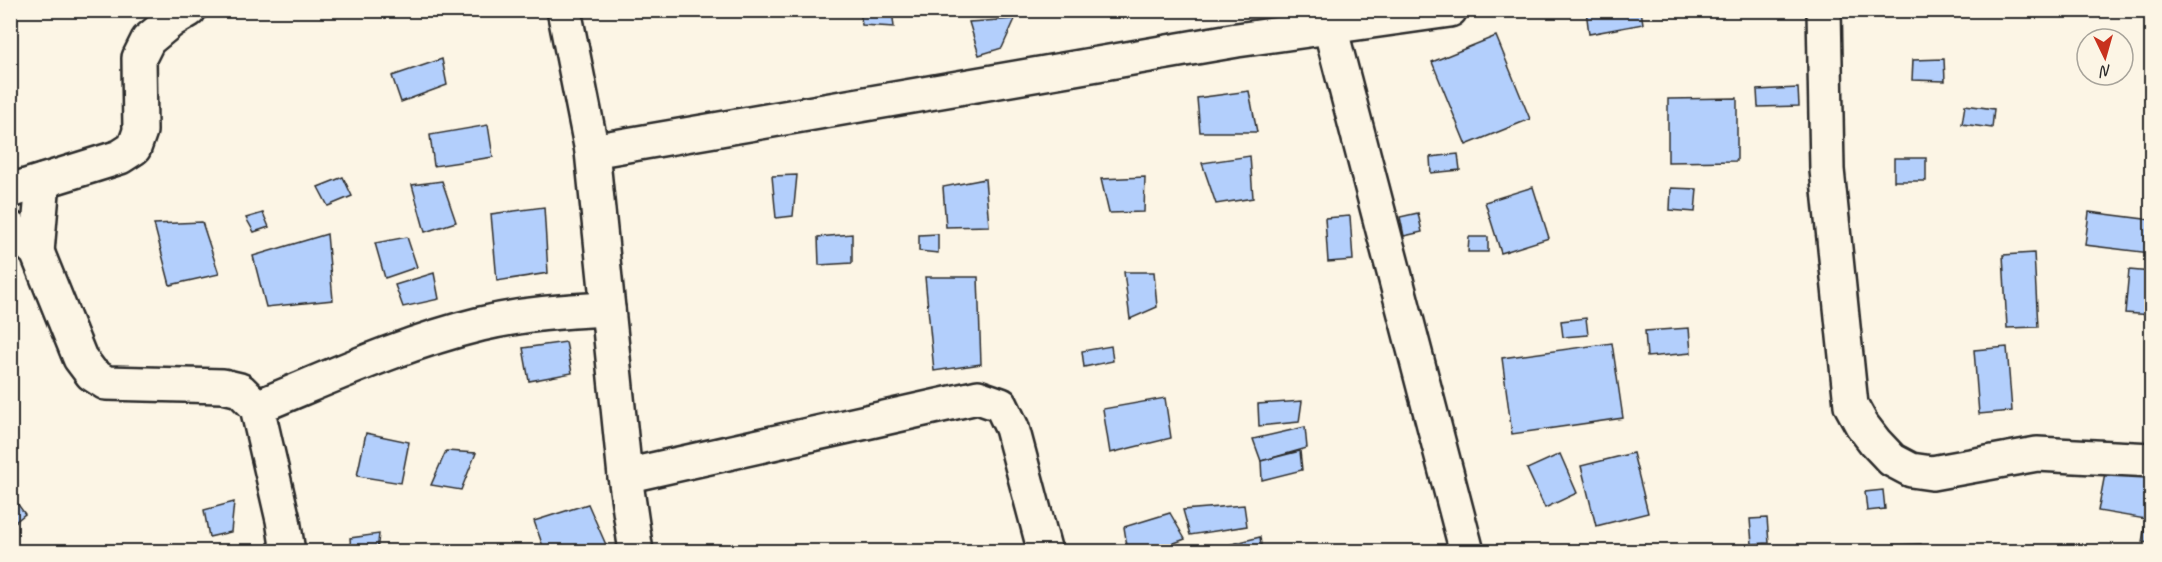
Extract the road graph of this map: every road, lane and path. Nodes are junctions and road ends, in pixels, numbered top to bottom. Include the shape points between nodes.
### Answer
1 (189, 10) edge
2 (564, 10) edge
3 (1450, 10) edge
4 (1824, 10) edge
5 (1330, 27) junction
6 (592, 151) junction
7 (43, 181) junction
8 (10, 191) edge
9 (10, 228) edge
10 (37, 252) junction
11 (608, 309) junction
12 (257, 406) junction
13 (2151, 460) edge
14 (625, 476) junction
15 (288, 552) edge
16 (636, 552) edge
17 (1045, 552) edge
18 (1467, 552) edge

1 - 7 street via 148,40 139,58 140,131 134,148 120,157
2 - 6 street
3 - 5 street
4 - 13 street via 1827,170 1851,405 1862,425 1892,460 1911,470 1932,473 2037,454
5 - 6 street
5 - 18 street
6 - 11 street
7 - 8 street
7 - 10 street
9 - 10 street
10 - 12 street via 80,358 92,374 106,383 223,386 240,390
11 - 12 street via 550,312 482,324 407,346
11 - 14 street
12 - 15 street
14 - 16 street
14 - 17 street via 978,397 1001,405 1012,428

